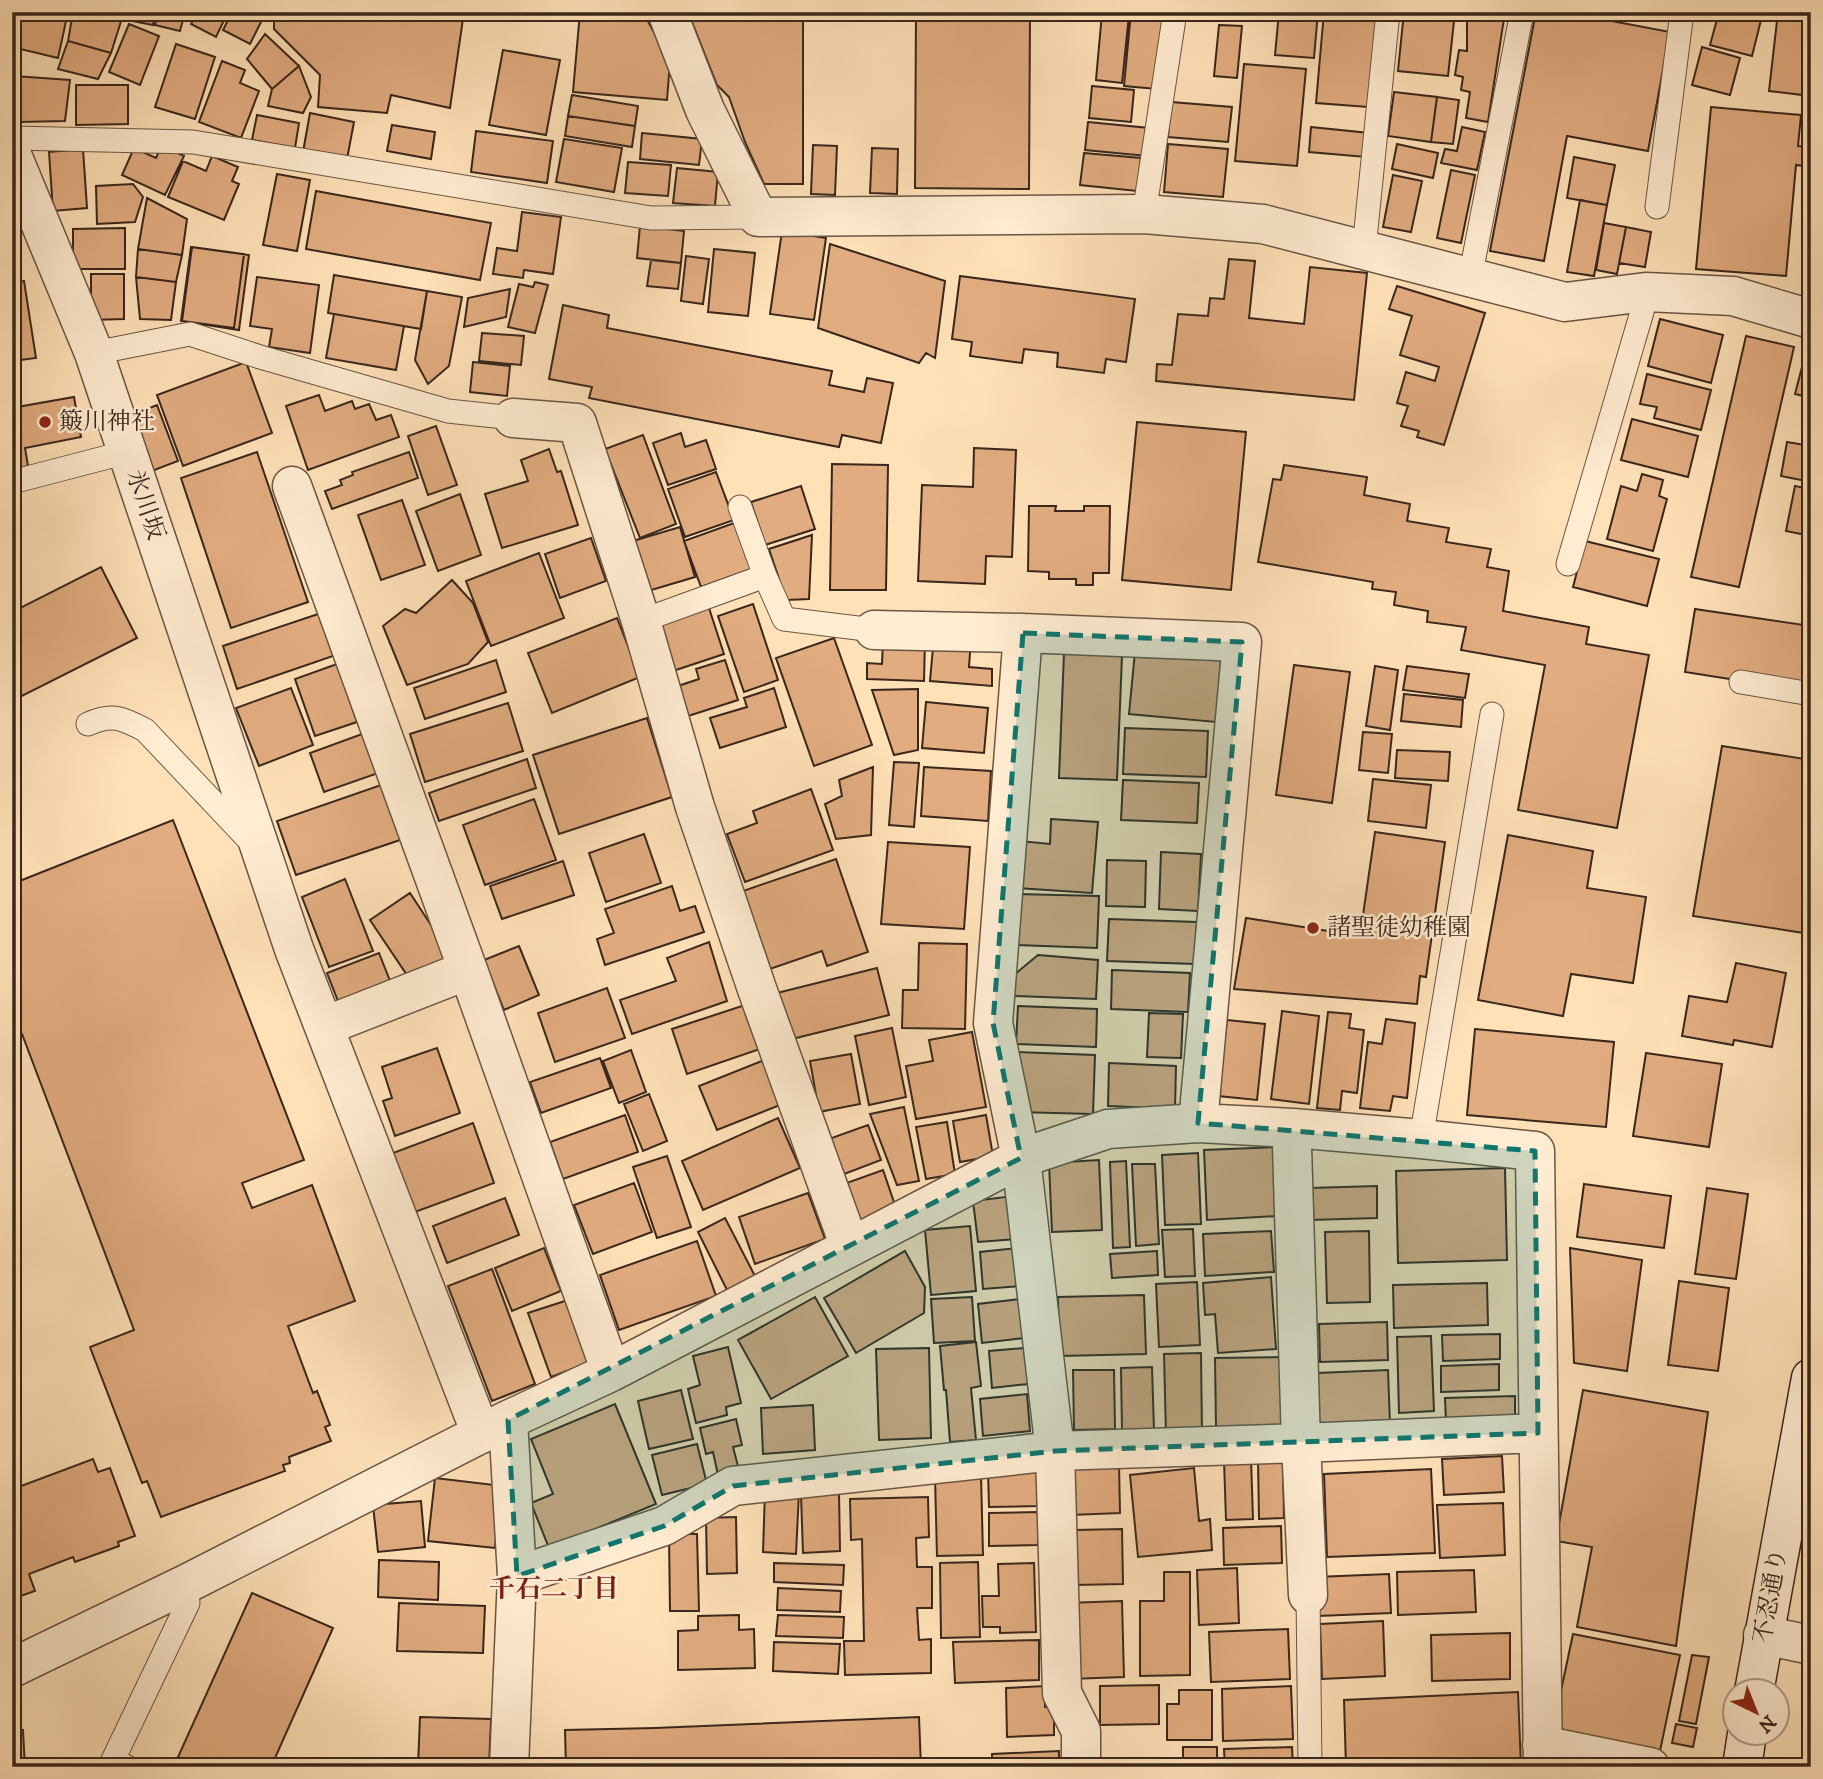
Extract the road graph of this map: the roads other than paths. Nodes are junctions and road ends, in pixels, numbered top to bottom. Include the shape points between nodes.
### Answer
1 (667, 12) edge
2 (1175, 12) edge
3 (1388, 12) edge
4 (1521, 12) edge
5 (1682, 12) edge
6 (12, 138) edge
7 (12, 155) edge
8 (1657, 207) dead end
9 (1144, 215) junction
10 (758, 217) junction
11 (1364, 249) junction
12 (1470, 278) junction
13 (1646, 292) junction
14 (1811, 319) edge
15 (94, 353) junction
16 (513, 418) joint
17 (127, 452) junction
18 (12, 482) edge
19 (292, 486) dead end
20 (740, 507) dead end
21 (1568, 564) dead end
22 (765, 576) junction
23 (640, 621) junction
24 (874, 630) joint
25 (1023, 632) junction
26 (1741, 682) dead end
27 (1811, 694) edge
28 (1492, 714) dead end
29 (88, 724) dead end
30 (262, 854) junction
31 (468, 970) junction
32 (325, 1026) junction
33 (1198, 1123) junction
34 (1293, 1128) junction
35 (1421, 1139) junction
36 (1021, 1158) junction
37 (850, 1247) junction
38 (611, 1372) junction
39 (1811, 1378) edge
40 (495, 1427) junction
41 (1538, 1433) junction
42 (1301, 1443) junction
43 (1055, 1451) junction
44 (517, 1576) junction
45 (186, 1584) junction
46 (1308, 1595) joint
47 (1763, 1635) junction
48 (1811, 1645) edge
49 (12, 1668) edge
50 (1756, 1678) edge
51 (1745, 1748) edge
52 (1542, 1756) edge
53 (127, 1767) edge
54 (509, 1767) edge
55 (1081, 1767) edge
56 (1310, 1767) edge
57 (1650, 1767) edge
58 (1742, 1767) edge

1 - 10 street via 705,110
2 - 9 lane
3 - 11 lane
4 - 12 lane
5 - 8 lane
6 - 10 lane via 193,142 652,218
7 - 15 street, 氷川坂
9 - 10 street
9 - 11 street via 1263,223
11 - 12 street
12 - 13 street via 1566,302
13 - 14 street via 1733,296
13 - 21 lane
15 - 16 lane via 190,334 448,411
15 - 17 street, 氷川坂
16 - 23 street via 577,423
17 - 18 lane
17 - 30 street, 氷川坂
19 - 31 street
20 - 22 lane
22 - 23 lane
22 - 24 lane via 784,619
23 - 37 street via 695,807
24 - 25 street
25 - 33 street via 1242,642
25 - 36 street via 993,1023
26 - 27 lane
28 - 35 lane
29 - 30 lane via 102,718 124,719 145,730
30 - 32 street, 氷川坂
31 - 32 street
31 - 38 street
32 - 40 street, 氷川坂
33 - 34 street
33 - 36 street via 1108,1129
34 - 35 street
34 - 42 street
35 - 41 street via 1535,1150
36 - 37 street
36 - 43 street
37 - 38 street
38 - 40 street
39 - 47 street, 不忍通り
40 - 44 street, 氷川坂
40 - 45 street
41 - 42 street
41 - 52 street
42 - 43 street
42 - 46 street
43 - 44 street via 733,1486 663,1526
43 - 55 street via 1062,1693 1081,1731
44 - 54 street, 氷川坂
45 - 49 street
45 - 53 lane via 188,1603 113,1760
46 - 56 lane
47 - 48 street
47 - 50 street, 不忍通り
51 - 58 street
52 - 57 street

